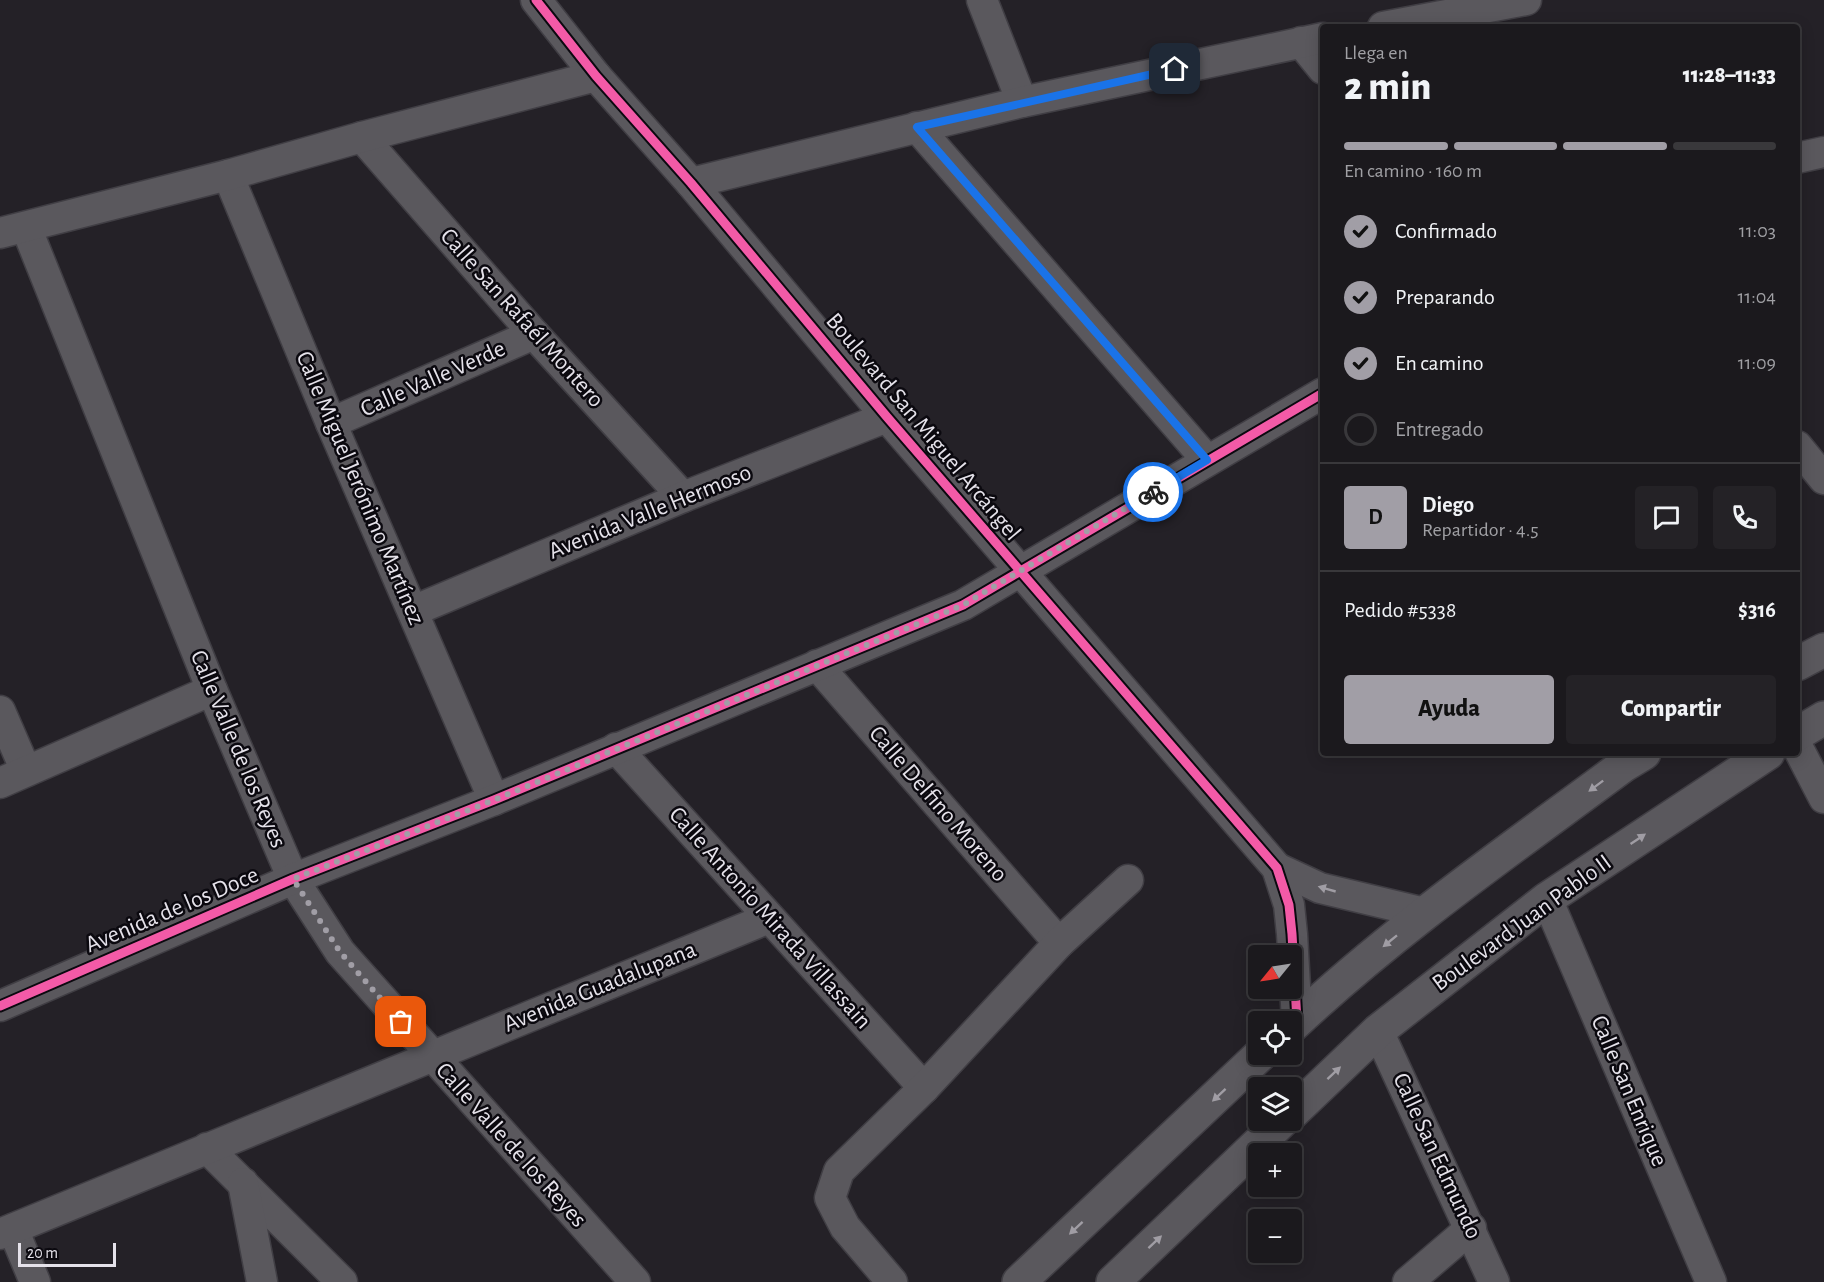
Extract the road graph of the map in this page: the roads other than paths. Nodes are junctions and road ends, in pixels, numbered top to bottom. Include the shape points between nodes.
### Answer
1 (536, 0) edge
2 (982, 0) edge
3 (1526, 0) edge
4 (1399, 24) edge
5 (1312, 40) edge
6 (1320, 61) edge
7 (597, 76) junction
8 (1022, 102) junction
9 (917, 127) junction
10 (362, 137) junction
11 (228, 175) junction
12 (691, 183) junction
13 (13, 230) edge
14 (534, 334) junction
15 (1320, 395) edge
16 (887, 417) junction
17 (331, 423) junction
18 (1800, 450) edge
19 (1207, 460) junction
20 (1824, 479) edge
21 (683, 497) junction
22 (1020, 571) junction
23 (413, 611) junction
24 (1824, 650) edge
25 (1800, 662) edge
26 (817, 665) junction
27 (212, 690) junction
28 (0, 711) edge
29 (1824, 718) edge
30 (1800, 732) edge
31 (616, 748) junction
32 (1800, 752) edge
33 (1639, 756) edge
34 (1763, 756) edge
35 (13, 777) edge
36 (1824, 798) edge
37 (494, 800) junction
38 (1277, 868) junction
39 (293, 879) junction
40 (1128, 880) dead end
41 (1547, 899) junction
42 (1425, 913) junction
43 (769, 918) junction
44 (1059, 943) junction
45 (0, 1006) edge
46 (1294, 1011) edge
47 (1302, 1016) edge
48 (1378, 1031) junction
49 (431, 1056) junction
50 (1250, 1065) edge
51 (924, 1088) junction
52 (1302, 1103) edge
53 (1271, 1131) edge
54 (207, 1148) junction
55 (243, 1183) junction
56 (1471, 1228) junction
57 (6, 1232) edge
58 (1034, 1276) edge
59 (35, 1282) edge
60 (262, 1282) edge
61 (342, 1282) edge
62 (635, 1282) edge
63 (892, 1282) edge
64 (1113, 1282) edge
65 (1408, 1282) edge
66 (1494, 1282) edge
67 (1711, 1282) edge

1 - 7 street, Boulevard San Miguel Arcángel
2 - 8 street
3 - 4 street
5 - 6 street
5 - 8 street
7 - 10 street
7 - 12 street, Boulevard San Miguel Arcángel
8 - 9 street
9 - 12 street
9 - 19 street
10 - 11 street
10 - 14 street, Calle San Rafaél Montero
11 - 13 street
11 - 17 street, Calle Miguel Jerónimo Martínez
12 - 16 street, Boulevard San Miguel Arcángel
13 - 27 street, Calle Valle de los Reyes
14 - 17 street, Calle Valle Verde
14 - 21 street, Calle San Rafaél Montero
15 - 19 street
16 - 21 street, Avenida Valle Hermoso
16 - 22 street, Boulevard San Miguel Arcángel
17 - 23 street, Calle Miguel Jerónimo Martínez
18 - 20 street
19 - 22 street
21 - 23 street, Avenida Valle Hermoso
22 - 26 street via 963,605
22 - 38 street, Boulevard San Miguel Arcángel
23 - 37 street, Calle Miguel Jerónimo Martínez
24 - 25 street
26 - 31 street
26 - 44 street, Calle Delfino Moreno
27 - 35 street
27 - 39 street, Calle Valle de los Reyes
28 - 35 street
29 - 30 street
31 - 37 street, Avenida de los Doce
31 - 43 street, Calle Antonio Mirada Villassain
32 - 36 street
33 -> 42 street
41 -> 34 street, Boulevard Juan Pablo II
37 - 39 street, Avenida de los Doce
42 -> 38 street, Boulevard San Miguel Arcángel via 1320,888
38 - 46 street, Boulevard San Miguel Arcángel via 1289,905
39 - 45 street, Avenida de los Doce
39 - 49 street, Calle Valle de los Reyes via 340,952
40 - 44 street
41 - 48 street, Boulevard Juan Pablo II
41 - 67 street, Calle San Enrique
42 -> 47 street
43 - 49 street, Avenida Guadalupana
43 - 51 street, Calle Antonio Mirada Villassain
44 - 51 street
52 -> 48 street, Boulevard Juan Pablo II
48 - 56 street, Calle San Edmundo
49 - 54 street, Avenida Guadalupana
49 - 62 street, Calle Valle de los Reyes
50 -> 58 street
51 - 63 street via 839,1171 830,1198 845,1227
64 -> 53 street
54 - 55 street
54 - 57 street, Avenida Guadalupana
55 - 60 street
55 - 61 street
56 - 65 street
56 - 66 street, Calle San Edmundo
57 - 59 street

